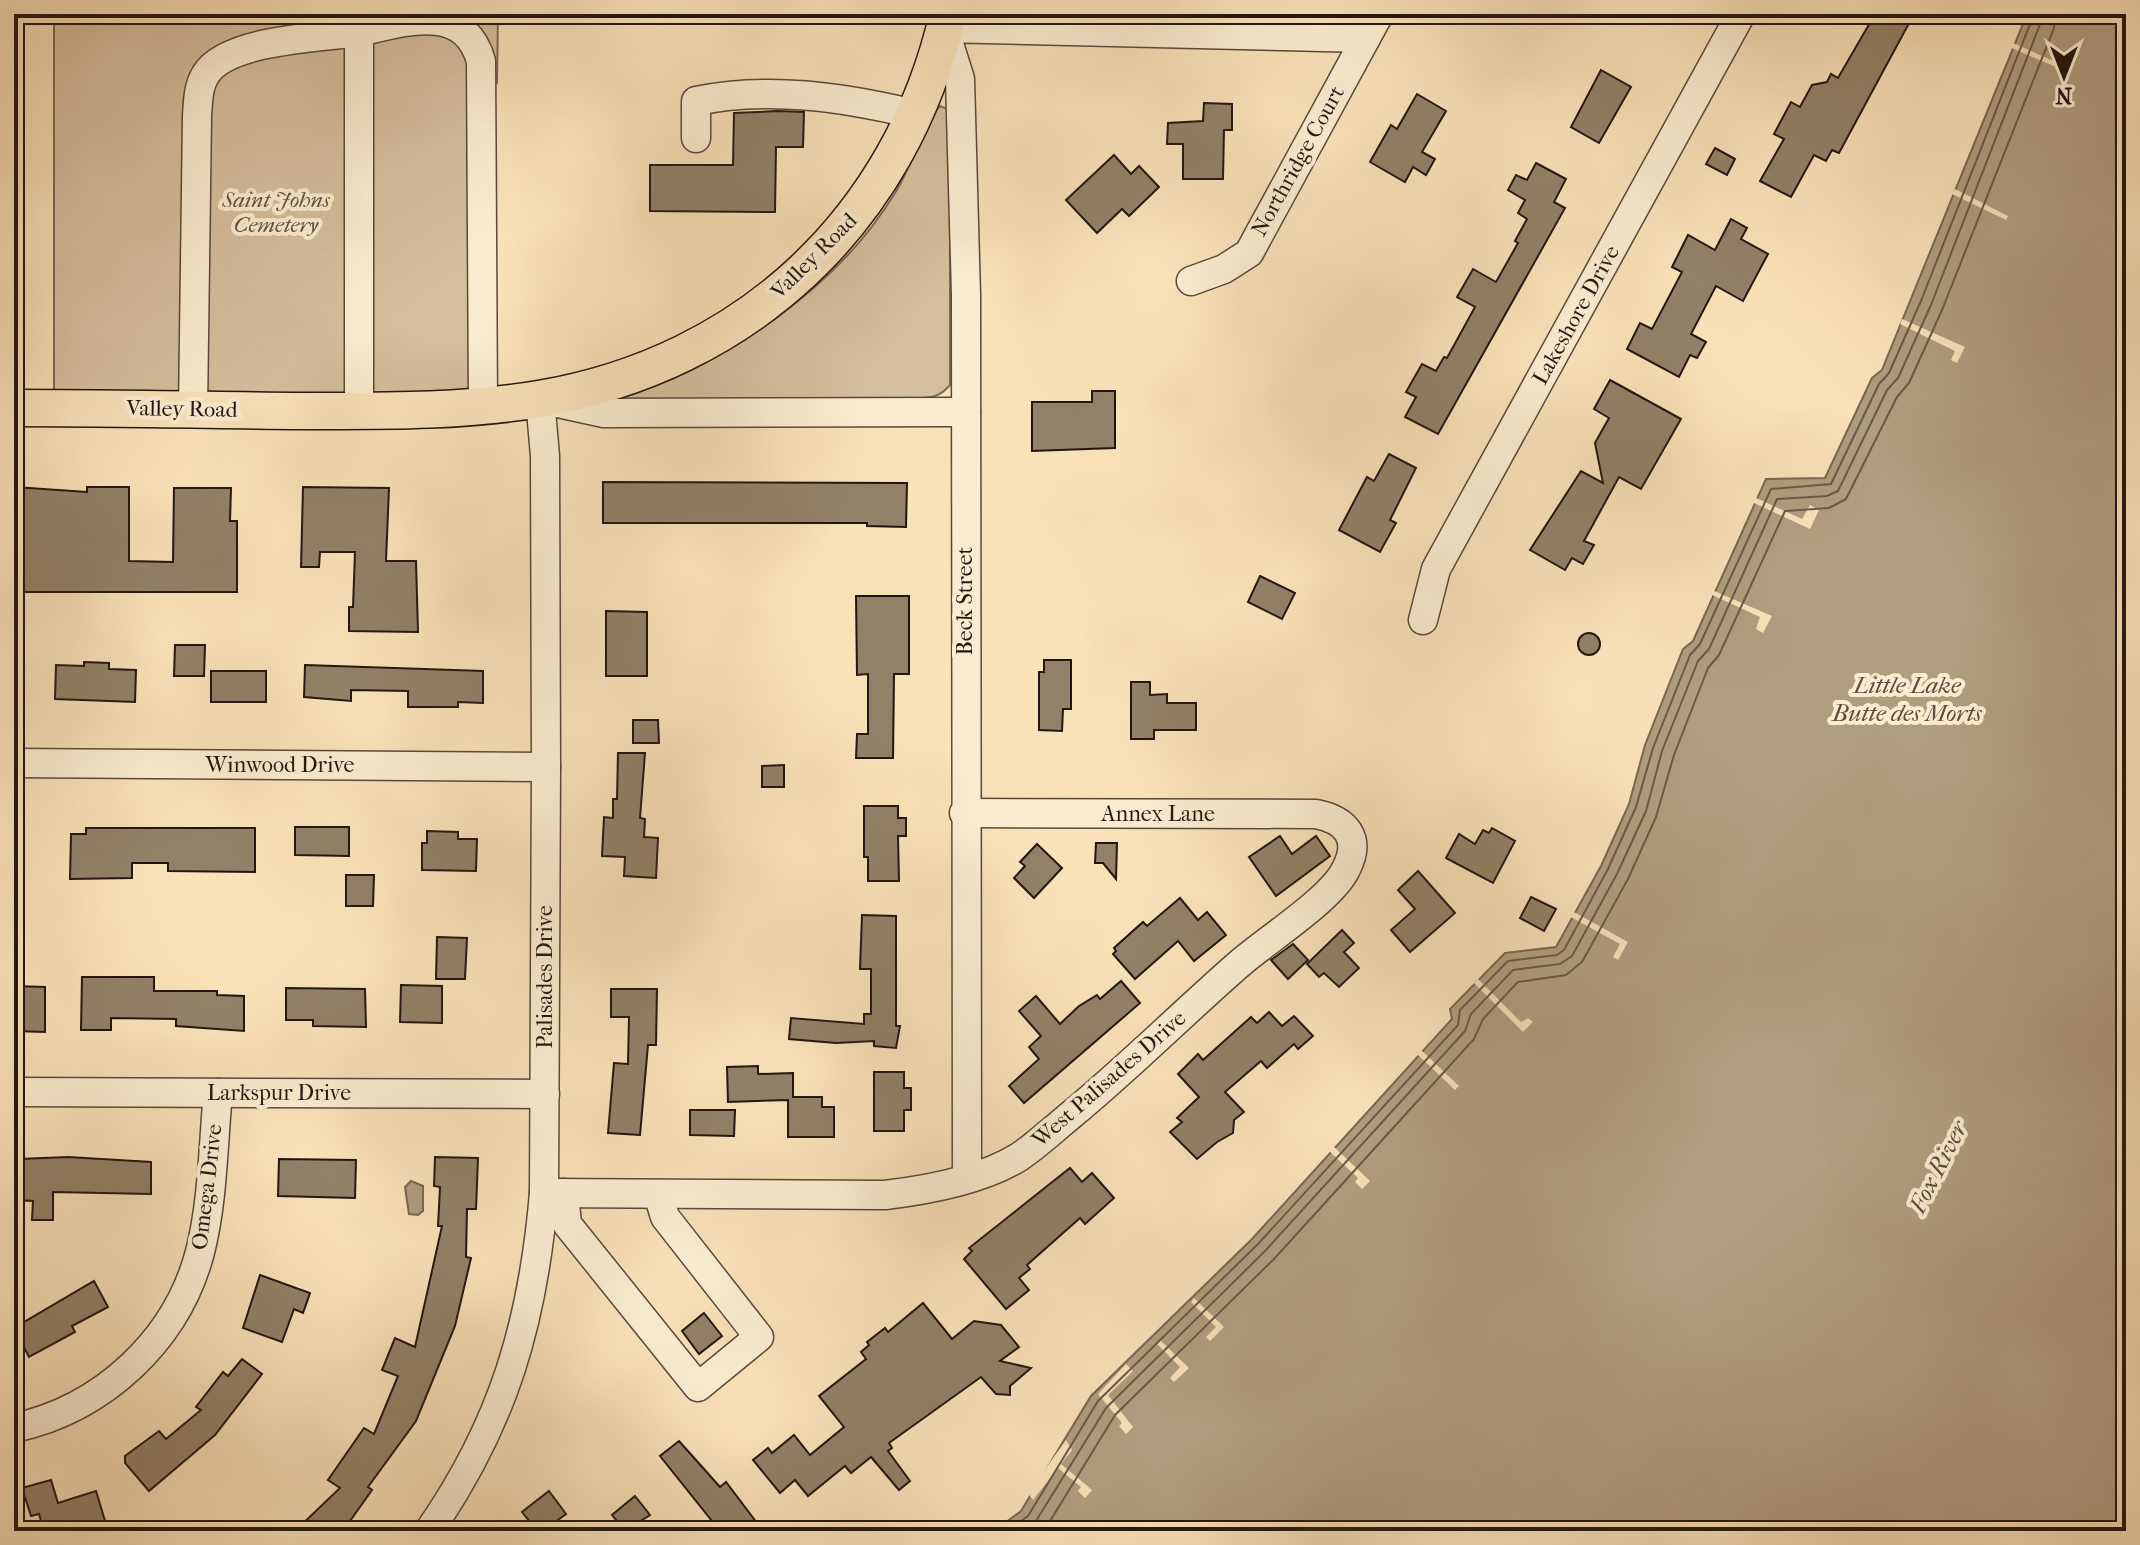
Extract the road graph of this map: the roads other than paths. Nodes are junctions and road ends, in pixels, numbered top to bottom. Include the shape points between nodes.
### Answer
1 (1741, 14) edge
2 (946, 21) edge
3 (1219, 24) edge
4 (1373, 26) edge
5 (359, 32) junction
6 (914, 114) junction
7 (696, 138) dead end
8 (1191, 281) dead end
9 (540, 399) junction
10 (483, 406) junction
11 (14, 408) edge
12 (193, 410) junction
13 (359, 411) junction
14 (966, 412) junction
15 (1423, 620) dead end
16 (14, 763) edge
17 (546, 767) junction
18 (964, 813) junction
19 (1348, 829) joint
20 (14, 1092) edge
21 (218, 1093) junction
22 (545, 1094) junction
23 (967, 1177) junction
24 (554, 1193) junction
25 (658, 1194) junction
26 (14, 1428) edge
27 (429, 1531) edge

1 - 15 street, Lakeshore Drive via 1436,569
2 - 3 street
2 - 6 main road, Valley Road
2 - 14 street, Beck Street via 960,79
3 - 4 street
4 - 8 street, Northridge Court via 1249,253
5 - 10 street via 439,21 455,25 476,45 481,78
5 - 12 street via 230,53 206,74 197,116
5 - 13 street
6 - 7 street via 854,100 730,94 696,101
6 - 9 main road, Valley Road via 864,204 799,277 761,307 679,356 633,375
9 - 10 main road, Valley Road
9 - 14 street, Valley Road via 604,413
9 - 17 street, Palisades Drive via 545,456
10 - 13 main road, Valley Road
11 - 12 main road, Valley Road
12 - 13 main road, Valley Road
14 - 18 street, Beck Street
16 - 17 street, Winwood Drive
17 - 22 street, Palisades Drive
18 - 19 street, Annex Lane via 1316,814 1336,818
18 - 23 street, Beck Street
19 - 23 street, West Palisades Drive via 1351,855 1331,890 1239,963 1034,1146
20 - 21 street, Larkspur Drive
21 - 22 street, Larkspur Drive
21 - 26 street, Omega Drive via 200,1253 168,1323 136,1363 96,1395 50,1418
22 - 24 street, Palisades Drive
23 - 25 street, West Palisades Drive via 885,1195
24 - 25 street, West Palisades Drive
24 - 25 street via 567,1224 698,1387 759,1337 665,1217
24 - 27 street, Palisades Drive via 517,1354 480,1445

